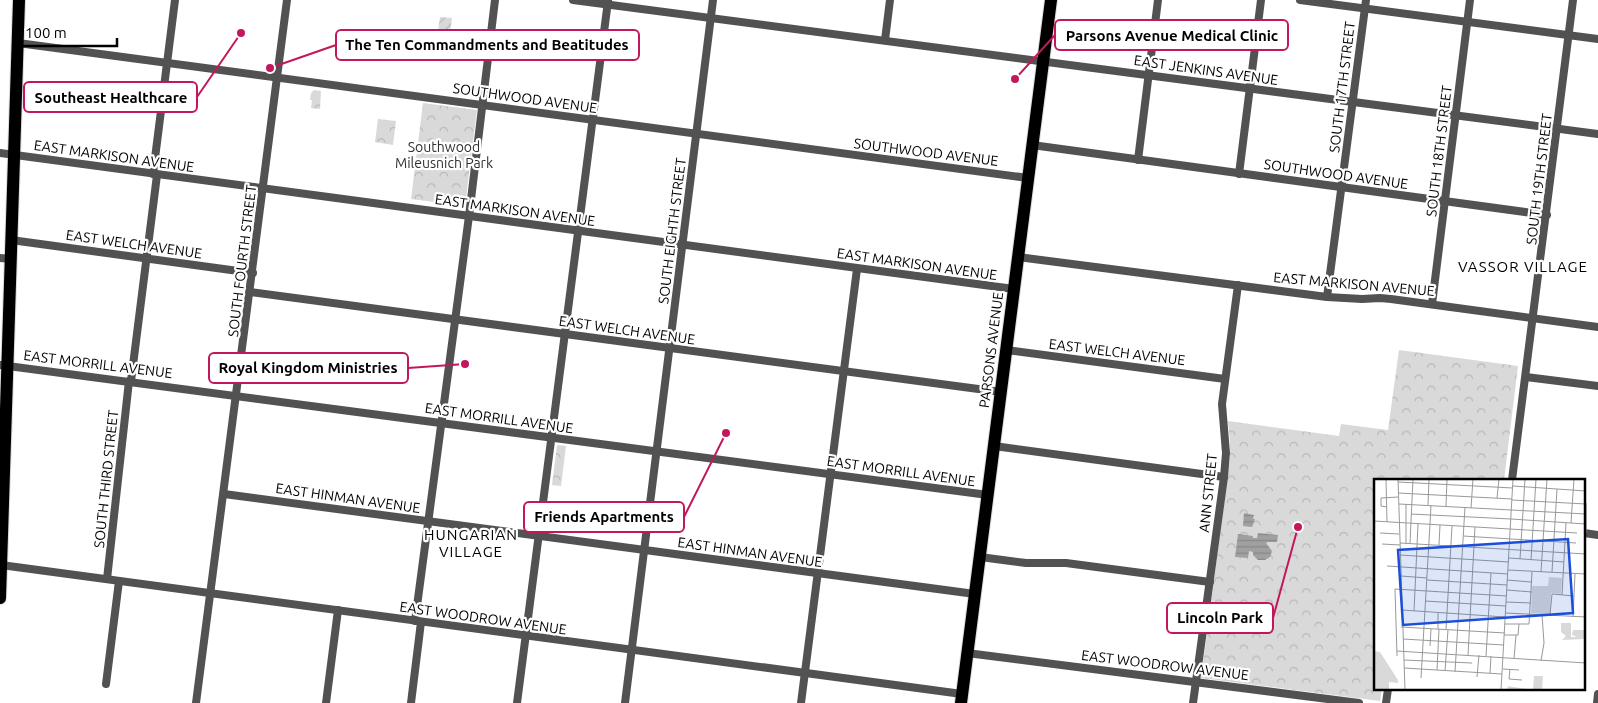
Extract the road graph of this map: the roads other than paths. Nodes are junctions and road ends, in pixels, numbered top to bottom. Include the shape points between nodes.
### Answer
1 (19, 0) edge
2 (174, 0) edge
3 (287, 0) edge
4 (495, 0) edge
5 (574, 0) edge
6 (713, 0) edge
7 (890, 0) edge
8 (1051, 0) edge
9 (1158, 0) edge
10 (1261, 0) edge
11 (1300, 0) edge
12 (1470, 0) edge
13 (1573, 0) edge
14 (608, 2) edge
15 (1366, 4) edge
16 (711, 18) junction
17 (1468, 22) junction
18 (1569, 35) junction
19 (1598, 39) edge
20 (885, 40) junction
21 (18, 43) junction
22 (1043, 60) junction
23 (167, 63) junction
24 (1149, 75) junction
25 (278, 78) junction
26 (1250, 88) junction
27 (1353, 101) junction
28 (482, 104) junction
29 (1456, 115) junction
30 (594, 120) junction
31 (1558, 129) junction
32 (697, 134) junction
33 (1598, 134) edge
34 (1032, 145) junction
35 (0, 153) edge
36 (14, 154) junction
37 (1138, 160) junction
38 (155, 174) junction
39 (1239, 174) junction
40 (1028, 178) junction
41 (1342, 187) junction
42 (264, 189) junction
43 (1445, 202) junction
44 (469, 216) junction
45 (1546, 216) junction
46 (579, 231) junction
47 (11, 240) junction
48 (682, 245) junction
49 (1018, 257) junction
50 (5, 259) edge
51 (146, 259) junction
52 (860, 269) junction
53 (253, 273) junction
54 (1238, 285) junction
55 (1014, 289) junction
56 (250, 292) junction
57 (1327, 297) junction
58 (1432, 304) junction
59 (1534, 317) junction
60 (455, 319) junction
61 (1598, 327) edge
62 (566, 334) junction
63 (669, 348) junction
64 (1006, 350) junction
65 (4, 365) edge
66 (844, 372) junction
67 (1526, 377) junction
68 (1225, 379) junction
69 (130, 381) junction
70 (1598, 386) edge
71 (1001, 392) junction
72 (237, 395) junction
73 (441, 422) junction
74 (552, 438) junction
75 (994, 446) junction
76 (656, 451) junction
77 (831, 474) junction
78 (1224, 477) junction
79 (1512, 479) edge
80 (2, 482) edge
81 (224, 494) junction
82 (988, 495) junction
83 (428, 522) junction
84 (538, 536) junction
85 (643, 550) junction
86 (980, 556) junction
87 (1, 565) edge
88 (818, 574) junction
89 (107, 579) junction
90 (119, 581) junction
91 (1210, 582) junction
92 (211, 593) junction
93 (975, 594) junction
94 (0, 598) edge
95 (338, 610) junction
96 (418, 621) junction
97 (525, 636) junction
98 (631, 650) junction
99 (968, 653) junction
100 (805, 674) junction
101 (1196, 682) junction
102 (106, 684) dead end
103 (1388, 690) edge
104 (1598, 694) edge
105 (962, 698) edge
106 (1305, 700) edge
107 (196, 703) edge
108 (326, 703) edge
109 (411, 703) edge
110 (517, 703) edge
111 (625, 703) edge
112 (801, 703) edge
113 (1193, 703) edge
114 (1359, 703) edge
115 (1386, 703) edge
116 (1597, 703) edge

1 - 21 main road
2 - 23 street, SOUTH THIRD STREET
3 - 25 street, SOUTH FOURTH STREET
4 - 28 street
5 - 14 street, EAST JENKINS AVENUE
6 - 16 street, SOUTH EIGHTH STREET
7 - 20 street
8 - 22 main road, PARSONS AVENUE
9 - 24 street
10 - 26 street
11 - 15 street
12 - 17 street, SOUTH 18TH STREET
13 - 18 street, SOUTH 19TH STREET
14 - 16 street, EAST JENKINS AVENUE
14 - 30 street
15 - 17 street
15 - 27 street, SOUTH 17TH STREET
16 - 20 street, EAST JENKINS AVENUE
16 - 32 street, SOUTH EIGHTH STREET
17 - 18 street
17 - 29 street, SOUTH 18TH STREET
18 - 19 street
18 - 31 street, SOUTH 19TH STREET
20 - 22 street, EAST JENKINS AVENUE
21 - 23 street, SOUTHWOOD AVENUE
21 - 36 main road
22 - 24 street, EAST JENKINS AVENUE
22 - 34 main road, PARSONS AVENUE
23 - 25 street, SOUTHWOOD AVENUE
23 - 38 street, SOUTH THIRD STREET
24 - 26 street, EAST JENKINS AVENUE
24 - 37 street
25 - 28 street, SOUTHWOOD AVENUE
25 - 42 street, SOUTH FOURTH STREET
26 - 27 street, EAST JENKINS AVENUE
26 - 39 street
27 - 29 street, EAST JENKINS AVENUE
27 - 41 street, SOUTH 17TH STREET
28 - 30 street, SOUTHWOOD AVENUE
28 - 44 street
29 - 31 street, EAST JENKINS AVENUE
29 - 43 street, SOUTH 18TH STREET
30 - 32 street, SOUTHWOOD AVENUE
30 - 46 street
31 - 33 street, EAST JENKINS AVENUE
31 - 45 street, SOUTH 19TH STREET
32 - 40 street, SOUTHWOOD AVENUE
32 - 48 street, SOUTH EIGHTH STREET
34 - 37 street, SOUTHWOOD AVENUE
34 - 40 main road, PARSONS AVENUE
35 - 36 street, EAST MARKISON AVENUE
36 - 38 street, EAST MARKISON AVENUE
36 - 47 main road
37 - 39 street, SOUTHWOOD AVENUE
38 - 42 street, EAST MARKISON AVENUE
38 - 51 street, SOUTH THIRD STREET
39 - 41 street, SOUTHWOOD AVENUE
40 - 49 main road, PARSONS AVENUE
41 - 43 street, SOUTHWOOD AVENUE
41 - 57 street, SOUTH 17TH STREET
42 - 44 street, EAST MARKISON AVENUE
42 - 53 street, SOUTH FOURTH STREET
43 - 45 street, SOUTHWOOD AVENUE
43 - 58 street, SOUTH 18TH STREET
44 - 46 street, EAST MARKISON AVENUE
44 - 60 street
45 - 59 street, SOUTH 19TH STREET
46 - 48 street, EAST MARKISON AVENUE
46 - 62 street
47 - 50 main road
47 - 51 street, EAST WELCH AVENUE
48 - 52 street, EAST MARKISON AVENUE
48 - 63 street, SOUTH EIGHTH STREET
49 - 54 street, EAST MARKISON AVENUE
49 - 55 main road, PARSONS AVENUE
50 - 65 main road
51 - 53 street, EAST WELCH AVENUE
51 - 69 street, SOUTH THIRD STREET
52 - 55 street, EAST MARKISON AVENUE
52 - 66 street
53 - 56 street, SOUTH FOURTH STREET
54 - 57 street, EAST MARKISON AVENUE
54 - 68 street, ANN STREET
55 - 64 main road, PARSONS AVENUE
56 - 60 street, EAST WELCH AVENUE
56 - 72 street, SOUTH FOURTH STREET
57 - 58 street, EAST MARKISON AVENUE via 1380,298
58 - 59 street, EAST MARKISON AVENUE
59 - 61 street, EAST MARKISON AVENUE
59 - 67 street, SOUTH 19TH STREET
60 - 62 street, EAST WELCH AVENUE
60 - 73 street
62 - 63 street, EAST WELCH AVENUE
62 - 74 street
63 - 66 street, EAST WELCH AVENUE
63 - 76 street, SOUTH EIGHTH STREET
64 - 68 street, EAST WELCH AVENUE
64 - 71 main road, PARSONS AVENUE
65 - 69 street, EAST MORRILL AVENUE
65 - 80 main road
66 - 71 street, EAST WELCH AVENUE
66 - 77 street
67 - 70 street
67 - 79 street, SOUTH 19TH STREET
68 - 78 street, ANN STREET via 1222,404 1226,453
69 - 72 street, EAST MORRILL AVENUE
69 - 89 street, SOUTH THIRD STREET
71 - 75 main road, PARSONS AVENUE
72 - 73 street, EAST MORRILL AVENUE
72 - 81 street, SOUTH FOURTH STREET
73 - 74 street, EAST MORRILL AVENUE
73 - 83 street
74 - 76 street, EAST MORRILL AVENUE
74 - 84 street
75 - 78 street
75 - 82 main road, PARSONS AVENUE
76 - 77 street, EAST MORRILL AVENUE
76 - 85 street, SOUTH EIGHTH STREET
77 - 82 street, EAST MORRILL AVENUE
77 - 88 street
78 - 91 street, ANN STREET
80 - 87 main road
81 - 83 street, EAST HINMAN AVENUE
81 - 92 street, SOUTH FOURTH STREET
82 - 86 main road, PARSONS AVENUE
83 - 84 street, EAST HINMAN AVENUE
83 - 96 street
84 - 85 street, EAST HINMAN AVENUE
84 - 97 street
85 - 88 street, EAST HINMAN AVENUE
85 - 98 street, SOUTH EIGHTH STREET
86 - 91 street via 1026,563 1066,563
86 - 93 main road, PARSONS AVENUE
87 - 89 street, EAST WOODROW AVENUE
87 - 94 main road
88 - 93 street, EAST HINMAN AVENUE
88 - 100 street
89 - 90 street, EAST WOODROW AVENUE
90 - 92 street, EAST WOODROW AVENUE
90 - 102 street
91 - 101 street, ANN STREET
92 - 95 street, EAST WOODROW AVENUE
92 - 107 street, SOUTH FOURTH STREET
93 - 99 main road, PARSONS AVENUE
95 - 96 street, EAST WOODROW AVENUE
95 - 108 street
96 - 97 street, EAST WOODROW AVENUE
96 - 109 street
97 - 98 street, EAST WOODROW AVENUE
97 - 110 street
98 - 100 street, EAST WOODROW AVENUE
98 - 111 street, SOUTH EIGHTH STREET
99 - 101 street, EAST WOODROW AVENUE
99 - 105 main road, PARSONS AVENUE
100 - 105 street, EAST WOODROW AVENUE
100 - 112 street
101 - 106 street, EAST WOODROW AVENUE
101 - 113 street, ANN STREET
103 - 115 street
104 - 116 street
106 - 114 street, EAST WOODROW AVENUE

